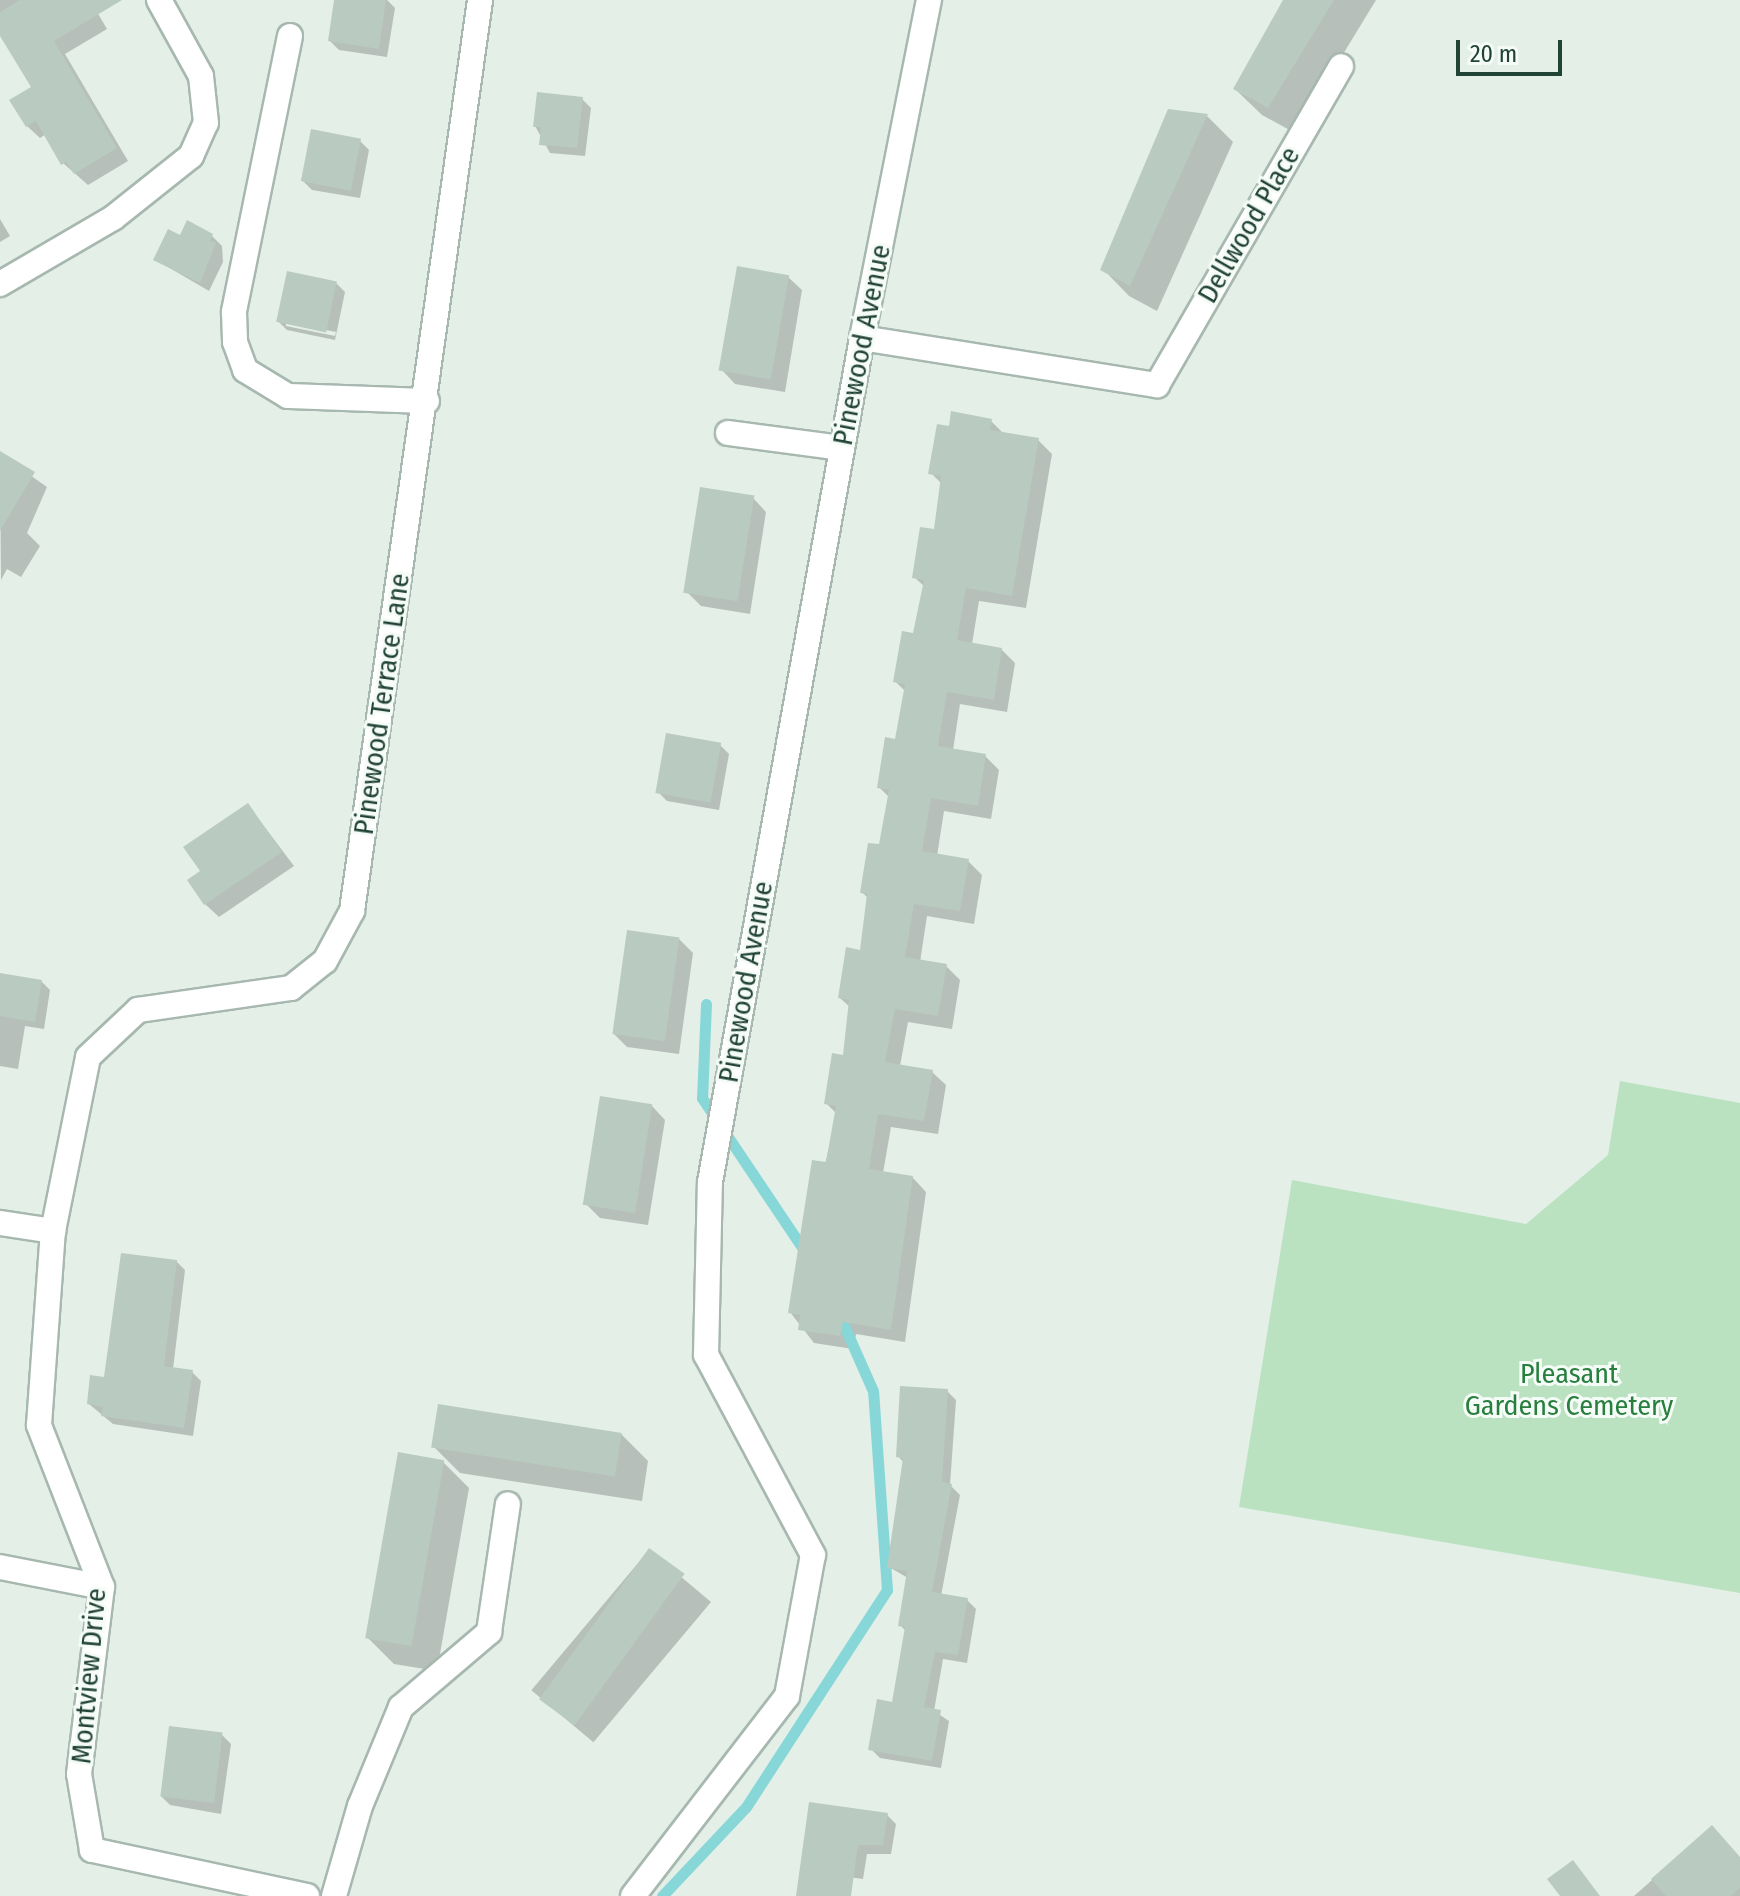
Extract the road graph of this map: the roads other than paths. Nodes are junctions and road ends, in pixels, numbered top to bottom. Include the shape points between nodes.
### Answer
1 (159, 0) edge
2 (480, 0) edge
3 (929, 0) edge
4 (290, 36) dead end
5 (1341, 66) dead end
6 (0, 284) edge
7 (862, 338) junction
8 (427, 401) junction
9 (728, 433) dead end
10 (842, 448) junction
11 (0, 1223) edge
12 (53, 1231) junction
13 (508, 1504) dead end
14 (0, 1567) edge
15 (102, 1587) junction
16 (307, 1896) edge
17 (334, 1896) edge
18 (633, 1896) edge

1 - 6 street via 201,76 206,123 191,156 113,218
2 - 8 street, Pinewood Terrace Lane
3 - 7 street, Pinewood Avenue
4 - 8 street via 234,312 235,342 245,370 288,396
5 - 7 street, Dellwood Place via 1157,385
7 - 10 street, Pinewood Avenue
8 - 12 street, Pinewood Terrace Lane via 352,911 325,961 291,988 138,1010 88,1057
9 - 10 street
10 - 18 street, Pinewood Avenue via 710,1182 706,1355 813,1555 787,1696
11 - 12 street
12 - 15 street, Montview Drive via 39,1425
13 - 17 street via 489,1632 401,1707 360,1806
14 - 15 street
15 - 16 street, Montview Drive via 79,1774 92,1850

